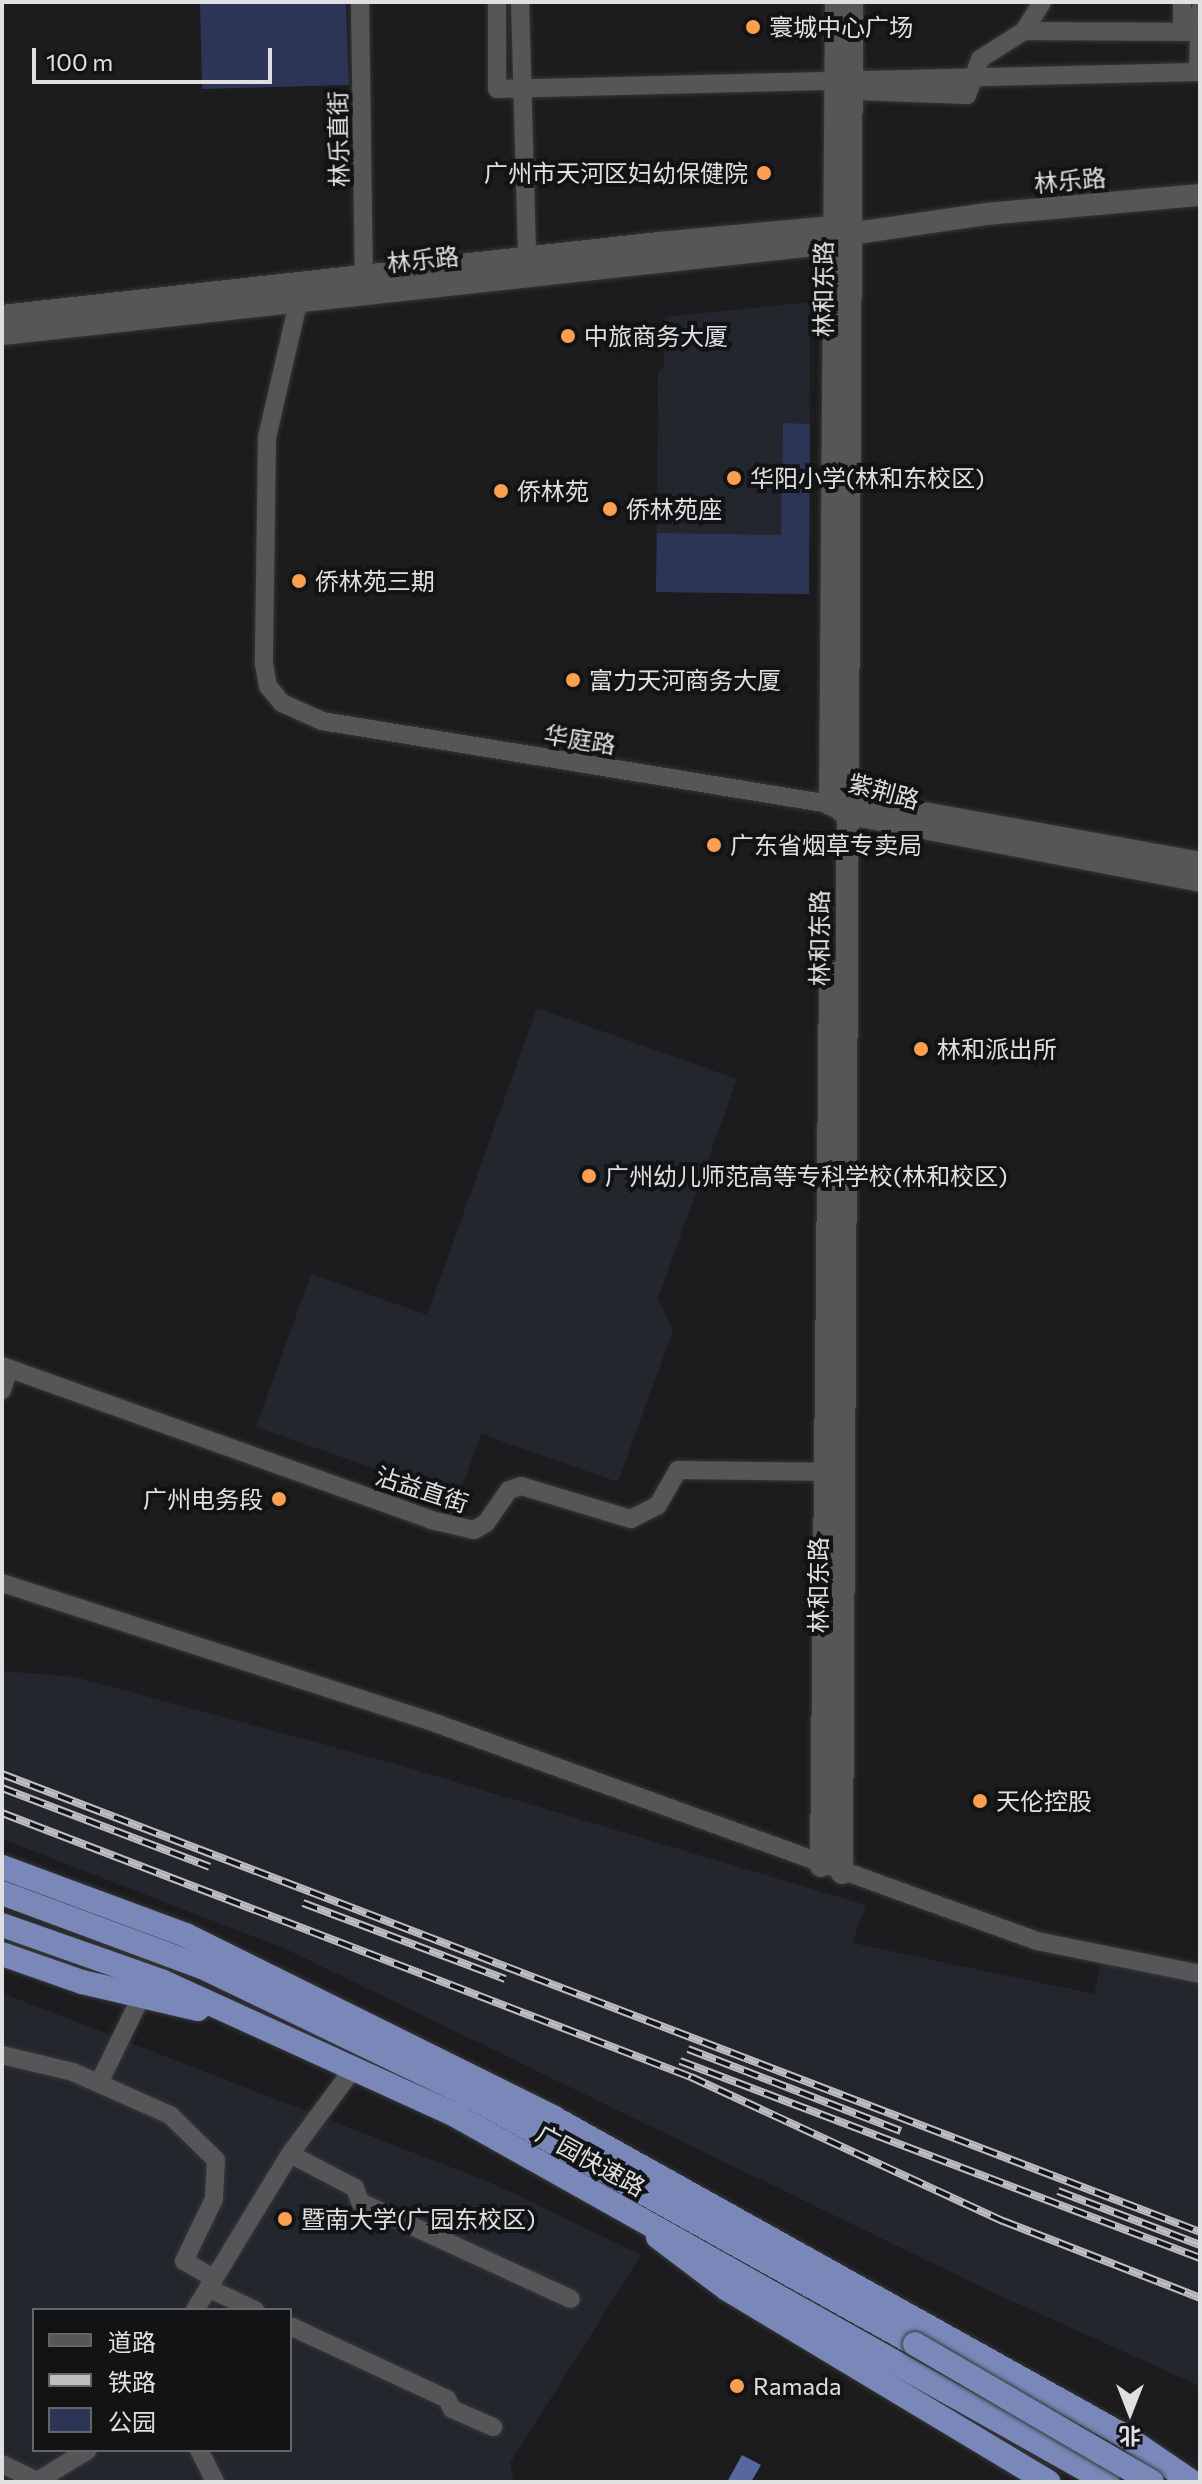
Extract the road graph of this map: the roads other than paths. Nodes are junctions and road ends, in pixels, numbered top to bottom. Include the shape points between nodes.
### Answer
1 (360, 2) edge
2 (497, 2) edge
3 (520, 2) edge
4 (836, 2) edge
5 (852, 2) edge
6 (1042, 2) edge
7 (1182, 2) edge
8 (1200, 10) edge
9 (1024, 31) junction
10 (1191, 32) edge
11 (851, 91) junction
12 (1200, 195) edge
13 (838, 235) junction
14 (527, 256) junction
15 (364, 275) junction
16 (301, 290) junction
17 (2, 316) edge
18 (2, 334) edge
19 (840, 805) junction
20 (1200, 863) edge
21 (1200, 881) edge
22 (6, 1368) edge
23 (2, 1390) edge
24 (835, 1472) junction
25 (2, 1583) edge
26 (821, 1866) junction
27 (2, 1867) edge
28 (842, 1873) junction
29 (2, 1893) edge
30 (2, 1925) edge
31 (2, 1954) edge
32 (1200, 1974) edge
33 (141, 1997) junction
34 (246, 2020) junction
35 (334, 2030) junction
36 (2, 2055) edge
37 (353, 2069) junction
38 (99, 2083) junction
39 (554, 2118) junction
40 (290, 2154) junction
41 (630, 2210) junction
42 (211, 2283) junction
43 (571, 2299) dead end
44 (196, 2308) edge
45 (252, 2308) edge
46 (292, 2327) edge
47 (910, 2354) junction
48 (493, 2427) dead end
49 (1126, 2437) junction
50 (85, 2452) edge
51 (200, 2452) edge
52 (2, 2464) edge
53 (1047, 2480) edge
54 (39, 2481) edge
55 (1189, 2481) edge
56 (215, 2482) edge
57 (1108, 2482) edge
58 (1151, 2482) edge

1 - 15 street, 林乐直街
2 - 8 street via 497,89 1198,72
3 - 14 street
4 - 13 street, 林和东路
5 - 11 street, 林和东路
6 - 9 street
7 - 10 street
9 - 10 street
9 - 11 street via 980,59 967,95
11 - 13 street, 林和东路
12 - 13 street, 林乐路 via 1002,212
13 - 14 street, 林乐路
13 - 16 street, 林乐路
13 - 19 street, 林和东路
14 - 15 street, 林乐路
15 - 16 street, 林乐路
16 - 17 street, 林乐路
16 - 18 street, 林乐路
16 - 19 street, 华庭路 via 267,437 264,664 268,686 282,703 322,721
19 - 20 street, 紫荆路
19 - 21 street, 紫荆路
19 - 24 street, 林和东路
22 - 23 street
22 - 24 street, 沾益直街 via 431,1520 474,1530 486,1523 509,1490 521,1486 631,1519 646,1516 658,1505 678,1470
24 - 26 street, 林和东路
24 - 28 street, 林和东路
25 - 26 street via 438,1724
26 - 28 street
27 - 39 highway via 186,1935
28 - 32 street via 1037,1941
29 - 35 highway, 广园快速路 via 172,1955
30 - 34 highway via 161,1981
31 - 33 highway
33 - 34 highway
33 - 38 street
34 - 37 highway, 广园快速路
35 - 39 highway
35 - 47 highway, 广园快速路 via 548,2136
36 - 38 street
37 - 40 street
37 - 41 highway, 广园快速路 via 455,2115
38 - 42 street via 170,2115 216,2160 214,2199 184,2261
39 - 49 highway
40 - 42 street
40 - 43 street via 355,2188 360,2202
41 - 47 highway, 广园快速路
41 - 53 highway via 678,2256 727,2289
42 - 44 street
42 - 45 street
46 - 48 street via 447,2399 452,2409
47 - 57 highway, 广园快速路
47 - 58 highway, 广园快速路, bridge
49 - 55 highway
49 - 58 highway
50 - 54 street
51 - 56 street
52 - 54 street

